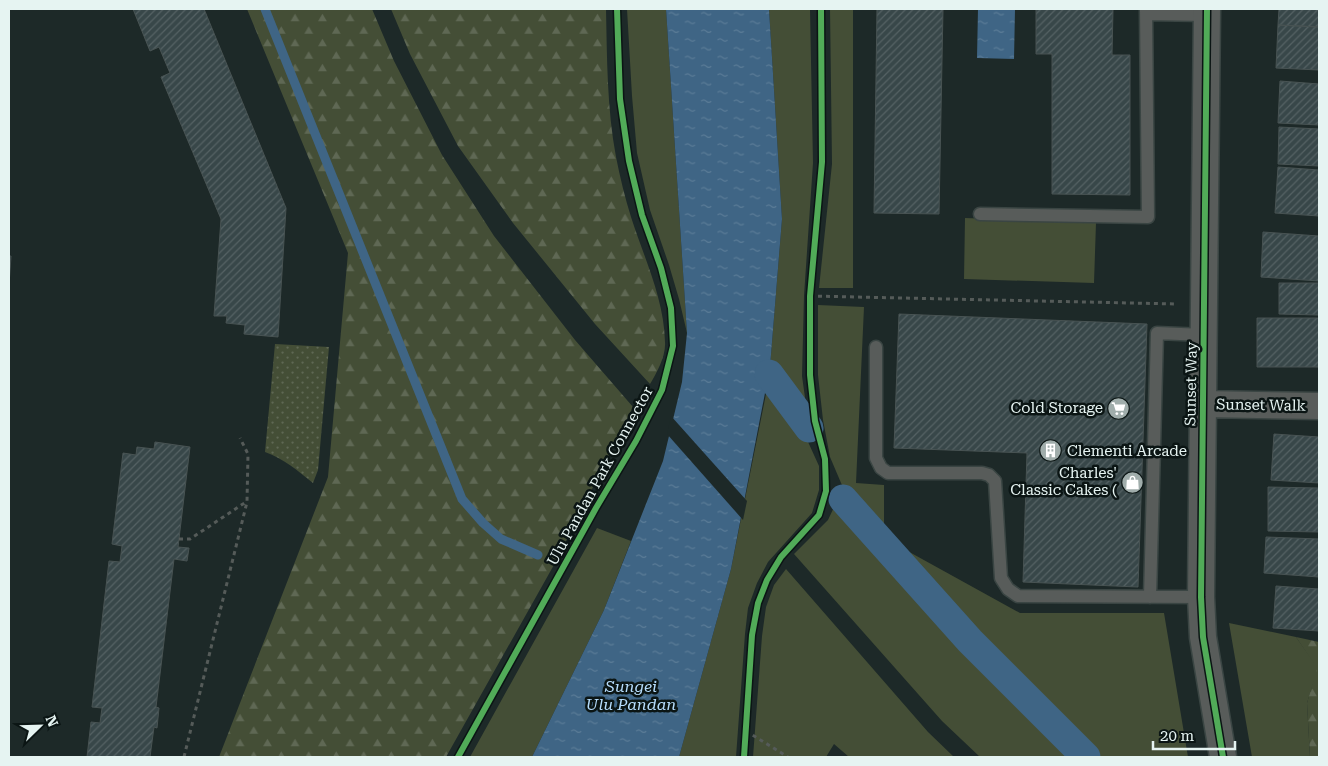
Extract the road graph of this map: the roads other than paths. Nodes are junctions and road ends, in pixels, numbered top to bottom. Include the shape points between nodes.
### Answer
1 (1146, 12) edge
2 (1207, 12) edge
3 (980, 214) dead end
4 (1204, 335) junction
5 (876, 346) dead end
6 (1203, 404) junction
7 (1319, 406) edge
8 (1150, 596) junction
9 (1200, 597) junction
10 (1224, 757) edge

1 - 2 lane
1 - 3 lane via 1148,217
2 - 4 street, Sunset Way
4 - 6 street, Sunset Way
4 - 8 lane via 1157,333
5 - 8 lane via 876,458 881,468 888,473 982,473 995,480 1001,578 1008,589 1018,596
6 - 7 street, Sunset Walk
6 - 9 street, Sunset Way
8 - 9 lane
9 - 10 street, Sunset Way via 1203,637

